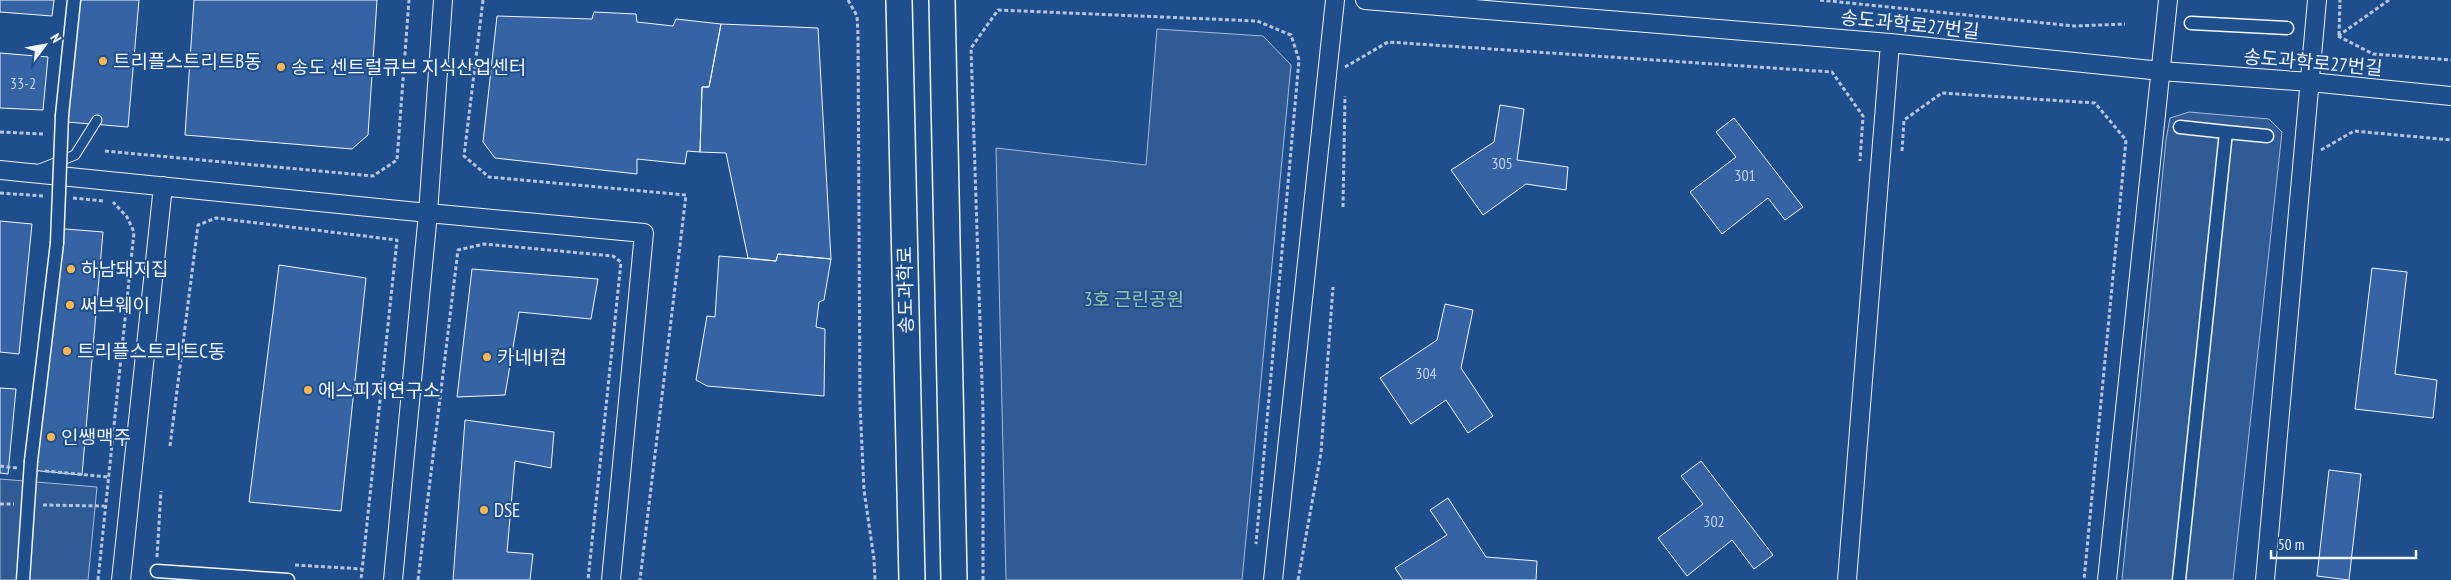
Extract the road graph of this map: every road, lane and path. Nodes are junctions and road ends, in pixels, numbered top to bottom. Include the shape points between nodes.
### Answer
1 (74, 0) edge
2 (410, 0) edge
3 (444, 0) edge
4 (482, 0) edge
5 (848, 0) edge
6 (899, 0) edge
7 (942, 0) edge
8 (1335, 0) edge
9 (1365, 0) edge
10 (1820, 0) edge
11 (2168, 0) edge
12 (2317, 0) edge
13 (2340, 0) edge
14 (2389, 0) edge
15 (2191, 23) dead end
16 (2125, 24) dead end
17 (2287, 28) dead end
18 (2338, 36) junction
19 (1890, 43) junction
20 (2451, 60) edge
21 (2161, 71) junction
22 (1345, 77) dead end
23 (2310, 82) junction
24 (1345, 87) dead end
25 (2451, 96) edge
26 (97, 120) dead end
27 (1904, 120) dead end
28 (2180, 127) dead end
29 (0, 132) edge
30 (2226, 132) junction
31 (43, 134) dead end
32 (2268, 136) dead end
33 (2451, 140) edge
34 (105, 151) dead end
35 (2319, 151) dead end
36 (1860, 166) dead end
37 (0, 170) edge
38 (32, 172) junction
39 (163, 186) junction
40 (115, 202) dead end
41 (1343, 207) dead end
42 (428, 214) junction
43 (1334, 287) dead end
44 (170, 446) dead end
45 (34, 465) junction
46 (0, 466) edge
47 (18, 468) dead end
48 (108, 477) junction
49 (161, 491) dead end
50 (42, 505) dead end
51 (104, 506) junction
52 (1256, 550) dead end
53 (167, 558) dead end
54 (294, 565) dead end
55 (362, 569) junction
56 (157, 571) dead end
57 (23, 580) edge
58 (98, 580) edge
59 (121, 580) edge
60 (288, 580) edge
61 (361, 580) edge
62 (393, 580) edge
63 (418, 580) edge
64 (588, 580) edge
65 (611, 580) edge
66 (640, 580) edge
67 (875, 580) edge
68 (912, 580) edge
69 (954, 580) edge
70 (983, 580) edge
71 (1273, 580) edge
72 (1298, 580) edge
73 (1847, 580) edge
74 (2084, 580) edge
75 (2108, 580) edge
76 (2179, 580) edge
77 (2265, 580) edge

1 - 45 street, bridge via 62,115 57,243
2 - 34 path via 397,160 373,176
3 - 42 street
4 - 66 path via 464,156 490,177 686,195
5 - 67 path via 857,16 858,34 860,405 864,490
6 - 68 main road, 송도과학로
7 - 69 main road
8 - 71 street
9 - 19 street, 송도과학로27번길
10 - 16 path via 2074,26
11 - 21 street
12 - 23 street
13 - 18 path
14 - 18 path
15 - 17 street
18 - 20 path via 2373,54
19 - 21 street, 송도과학로27번길
19 - 73 street
21 - 23 street, 송도과학로27번길
21 - 75 street
22 - 36 path via 1345,67 1388,42 1832,72 1863,116
23 - 25 street, 송도과학로27번길
23 - 77 street
24 - 41 path
26 - 38 lane via 75,154
27 - 74 path via 1942,93 2095,103 2126,140
28 - 30 street
29 - 31 path
30 - 32 street
30 - 76 street
33 - 35 path via 2354,131
37 - 38 street
38 - 39 street
39 - 42 street
39 - 59 street
40 - 48 path via 134,232
42 - 62 street
42 - 65 street via 644,232
43 - 72 path via 1321,453
44 - 55 path via 198,225 216,218 398,240
45 - 48 path
45 - 57 street, bridge
46 - 47 path
48 - 51 path
49 - 53 path via 157,557
50 - 51 path
51 - 58 path
52 - 70 path via 1299,60 1291,35 1257,21 998,10 971,48 983,413
54 - 55 path
55 - 61 path
56 - 60 street
63 - 64 path via 458,250 484,244 612,256 620,262

